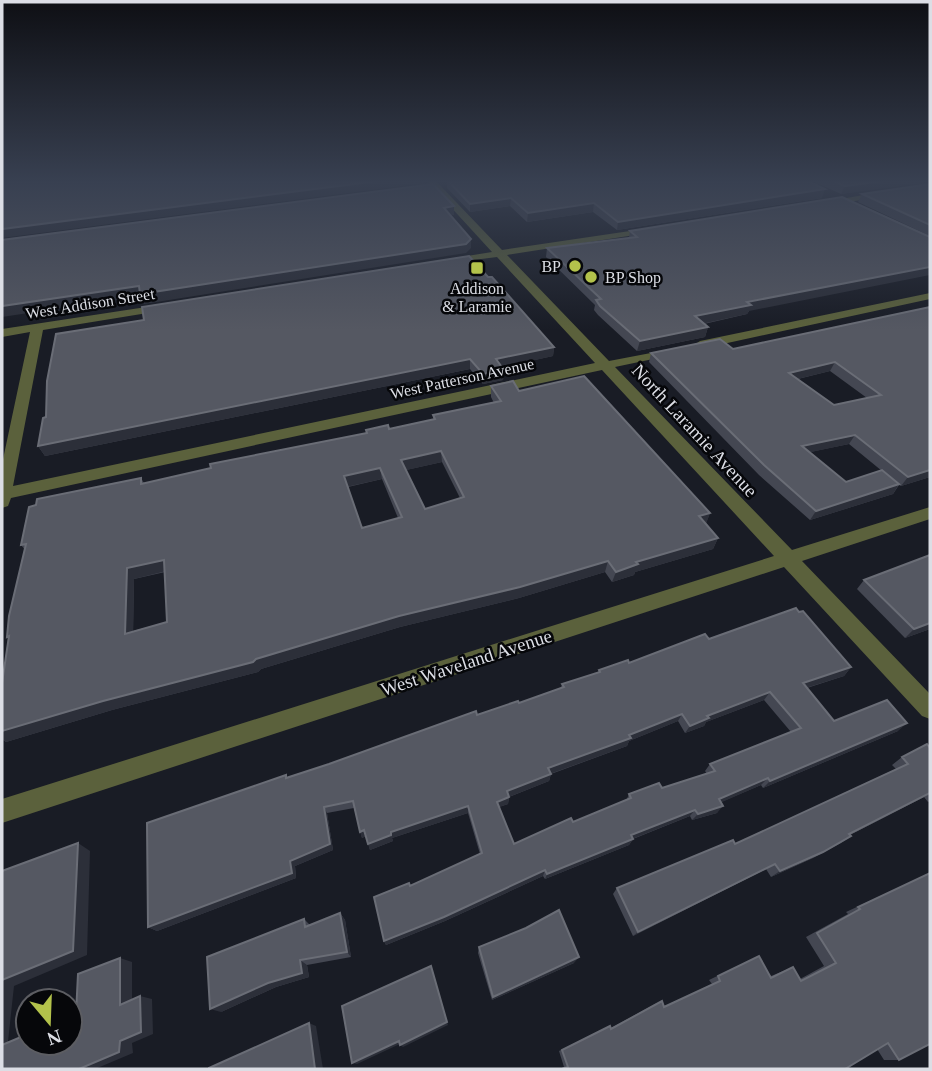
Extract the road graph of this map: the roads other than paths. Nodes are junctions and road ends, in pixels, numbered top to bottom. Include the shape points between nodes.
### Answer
1 (478, 230) edge
2 (650, 230) edge
3 (500, 253) junction
4 (428, 265) edge
5 (930, 296) edge
6 (172, 306) edge
7 (37, 328) junction
8 (2, 333) edge
9 (605, 365) junction
10 (2, 496) edge
11 (930, 513) edge
12 (788, 559) junction
13 (930, 709) edge
14 (2, 811) edge

1 - 3 street, North Laramie Avenue
2 - 3 street
3 - 4 street
3 - 9 street, North Laramie Avenue
5 - 9 street, West Patterson Avenue
6 - 7 street, West Addison Street
7 - 8 street, West Addison Street
7 - 10 street
9 - 10 street, West Patterson Avenue
9 - 12 street, North Laramie Avenue
11 - 12 street, West Waveland Avenue
12 - 13 street, North Laramie Avenue
12 - 14 street, West Waveland Avenue

